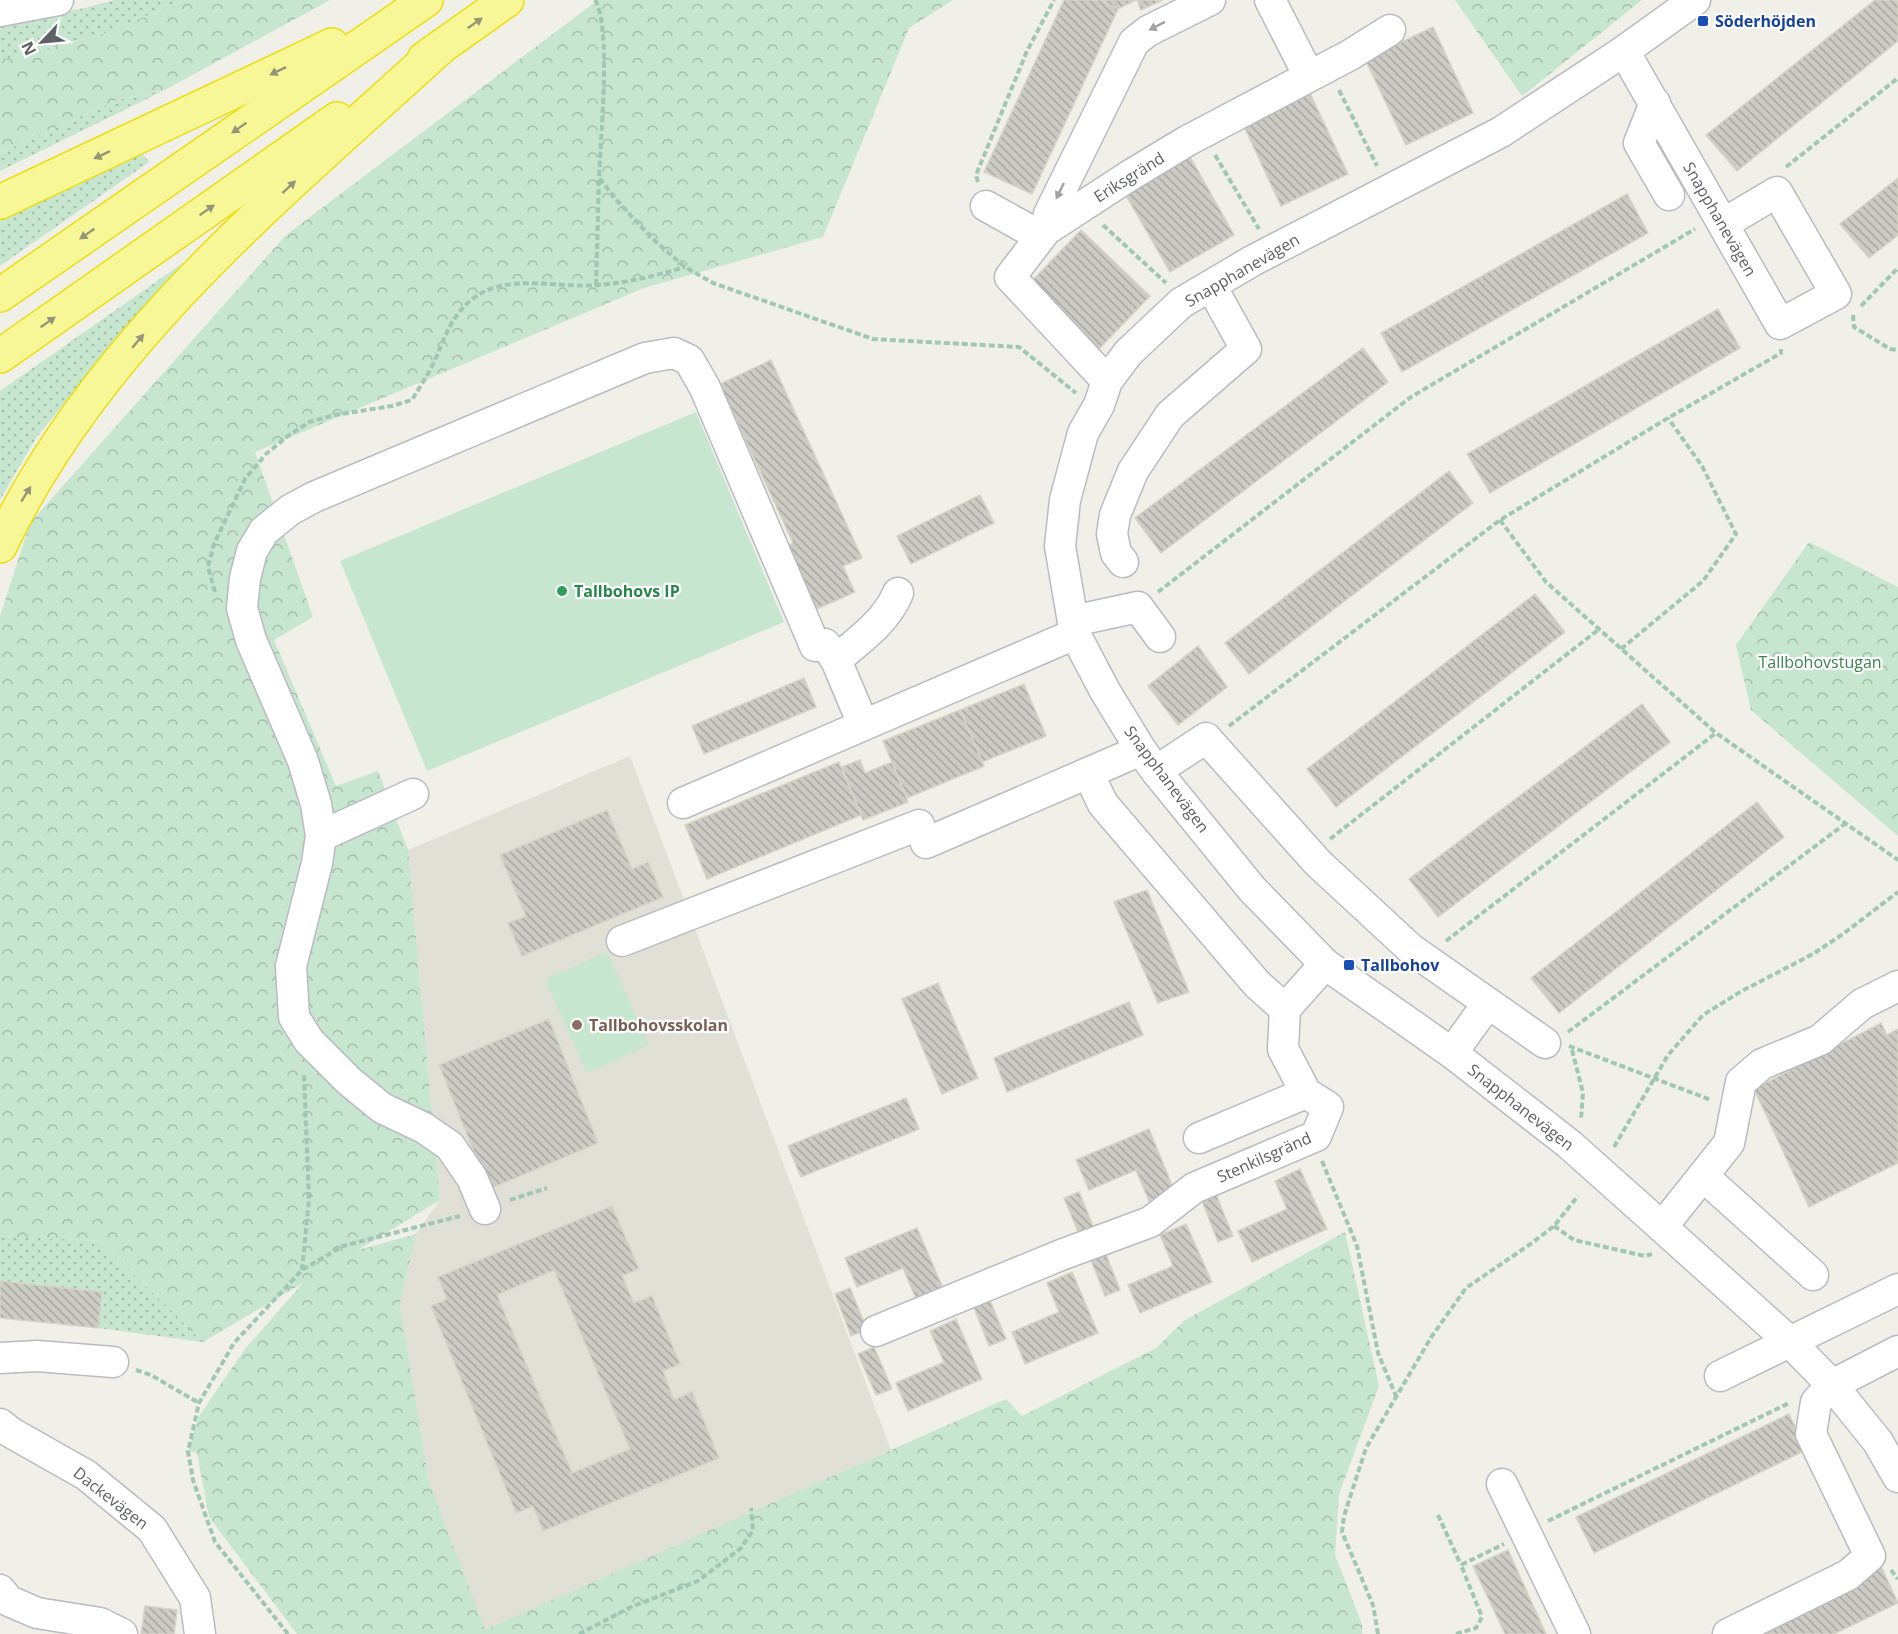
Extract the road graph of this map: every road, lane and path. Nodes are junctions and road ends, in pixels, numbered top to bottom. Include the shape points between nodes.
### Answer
1 (58, 0) edge
2 (425, 0) edge
3 (507, 0) edge
4 (595, 0) edge
5 (1054, 0) edge
6 (1210, 0) edge
7 (1270, 0) edge
8 (1695, 0) edge
9 (0, 10) edge
10 (1390, 30) dead end
11 (442, 46) junction
12 (1624, 51) junction
13 (1318, 71) junction
14 (1898, 78) edge
15 (1654, 103) junction
16 (1201, 133) junction
17 (1379, 170) dead end
18 (599, 178) junction
19 (1777, 192) junction
20 (1669, 195) dead end
21 (0, 202) edge
22 (986, 206) joint
23 (1083, 206) junction
24 (1720, 220) junction
25 (1046, 230) junction
26 (1259, 230) dead end
27 (685, 267) junction
28 (1898, 268) edge
29 (596, 285) junction
30 (1169, 286) dead end
31 (1211, 286) junction
32 (0, 295) edge
33 (1845, 304) junction
34 (1780, 324) junction
35 (1898, 350) edge
36 (0, 356) edge
37 (1103, 393) junction
38 (1668, 418) junction
39 (1500, 520) junction
40 (0, 546) edge
41 (1123, 562) dead end
42 (898, 593) dead end
43 (216, 596) dead end
44 (1138, 607) junction
45 (1074, 627) junction
46 (1599, 629) junction
47 (1160, 637) dead end
48 (1621, 649) junction
49 (836, 660) junction
50 (863, 724) junction
51 (1716, 733) junction
52 (1206, 738) junction
53 (1149, 760) junction
54 (1088, 773) junction
55 (413, 794) dead end
56 (684, 803) dead end
57 (1846, 824) junction
58 (321, 836) junction
59 (1311, 855) junction
60 (1898, 860) edge
61 (1898, 892) edge
62 (621, 941) dead end
63 (1428, 961) junction
64 (1325, 964) junction
65 (1898, 986) edge
66 (1488, 1003) junction
67 (1286, 1009) junction
68 (1558, 1045) junction
69 (1452, 1053) junction
70 (303, 1073) dead end
71 (1654, 1078) junction
72 (1306, 1093) junction
73 (1736, 1110) junction
74 (1313, 1137) junction
75 (1199, 1138) dead end
76 (1569, 1144) junction
77 (1612, 1150) dead end
78 (1703, 1176) junction
79 (547, 1188) dead end
80 (1578, 1196) dead end
81 (485, 1209) junction
82 (1554, 1226) junction
83 (1669, 1233) junction
84 (302, 1270) junction
85 (1813, 1275) dead end
86 (1898, 1290) edge
87 (876, 1331) dead end
88 (1790, 1342) junction
89 (1898, 1351) edge
90 (0, 1358) edge
91 (112, 1362) joint
92 (1720, 1376) dead end
93 (1832, 1385) junction
94 (1396, 1397) junction
95 (1798, 1398) dead end
96 (199, 1403) junction
97 (0, 1424) edge
98 (1898, 1477) edge
99 (1502, 1484) dead end
100 (751, 1508) dead end
101 (1438, 1515) dead end
102 (1525, 1533) junction
103 (1461, 1565) junction
104 (0, 1590) edge
105 (122, 1634) edge
106 (200, 1634) edge
107 (288, 1634) edge
108 (579, 1634) edge
109 (1378, 1634) edge
110 (1456, 1634) edge
111 (1575, 1634) edge
112 (1728, 1634) edge

1 - 9 street
2 -> 21 highway
2 -> 32 highway
11 -> 3 highway
4 - 18 path via 601,15 604,47
5 - 22 path via 1027,51 976,175
6 -> 25 street via 1134,42 1049,214
7 - 13 street
8 - 12 street, Snapphanevägen
10 - 13 street, Eriksgränd
36 -> 11 highway
40 -> 11 highway via 19,504 60,440 150,327 256,217
12 - 15 street, Snapphanevägen
12 - 31 street, Snapphanevägen via 1501,132
13 - 16 street, Eriksgränd
13 - 17 path
14 - 19 path via 1777,174
15 - 20 street via 1639,142
15 - 24 street, Snapphanevägen
16 - 23 street, Eriksgränd
16 - 26 path
18 - 27 path via 645,231
18 - 29 path
19 - 24 street
19 - 33 street
22 - 25 street via 1031,231
23 - 25 street, Eriksgränd
23 - 30 path
24 - 34 street, Snapphanevägen
24 - 44 path via 1412,397
25 - 37 street, Eriksgränd via 1010,277
27 - 29 path via 640,280
27 - 37 path via 712,283 873,339 1019,347 1074,393
28 - 33 path
29 - 43 path via 506,284 487,290 469,301 448,326 434,363 412,400 309,422 266,454 245,479 214,544 208,567
31 - 37 street, Snapphanevägen via 1181,303 1128,353
31 - 41 street via 1246,349 1170,414 1133,471 1115,515 1112,534 1116,553
33 - 34 street
33 - 35 path via 1854,327
34 - 38 path via 1781,353
37 - 45 street, Snapphanevägen via 1083,434 1065,500 1060,546
38 - 39 path
38 - 48 path via 1702,466 1736,534 1703,581
39 - 46 path via 1546,582
39 - 52 path via 1216,736
42 - 49 street via 873,629
44 - 45 street
44 - 47 street
45 - 50 street
45 - 53 street, Snapphanevägen via 1105,691
46 - 48 path
46 - 59 path
48 - 51 path
49 - 50 street
49 - 58 street via 825,644 814,646 705,388 688,360 674,353 645,358 314,497 264,531 252,551 242,608 251,640 303,761
50 - 56 street
51 - 57 path
51 - 63 path via 1438,946
52 - 53 street
52 - 59 street
53 - 54 street
53 - 64 street, Snapphanevägen via 1251,889
54 - 62 street via 926,843 919,825
54 - 67 street via 1103,804 1257,984
55 - 58 street
57 - 60 path
57 - 68 path via 1567,1032
58 - 81 street via 291,966 294,1017 309,1041 349,1082 382,1108 424,1128 450,1146 472,1178
59 - 63 street
61 - 71 path via 1813,954 1703,1015 1668,1055
63 - 66 street
64 - 67 street
64 - 69 street, Snapphanevägen
65 - 73 street via 1862,1004 1820,1040 1762,1064 1741,1082
66 - 68 street
66 - 69 street
67 - 72 street, Stenkilsgränd via 1283,1049
68 - 71 path
68 - 76 path via 1583,1093 1581,1124
69 - 76 street, Snapphanevägen
70 - 84 path via 309,1199
71 - 73 path
71 - 77 path
72 - 74 street, Stenkilsgränd via 1328,1107
72 - 75 street
73 - 78 street via 1729,1143
74 - 87 street, Stenkilsgränd via 1194,1188 1150,1222 1059,1249
74 - 94 path via 1357,1245 1378,1353
76 - 83 street, Snapphanevägen
78 - 83 street
78 - 85 street
79 - 81 path
80 - 82 path
81 - 84 path via 343,1246
82 - 83 path via 1574,1240 1645,1256 1661,1253
82 - 94 path via 1466,1288
83 - 88 street, Snapphanevägen
84 - 96 path via 234,1343
86 - 88 street
88 - 92 street
88 - 93 street, Snapphanevägen
89 - 93 street
90 - 91 street via 37,1356
91 - 96 path via 151,1376
93 - 98 street, Snapphanevägen via 1878,1442
93 - 112 street via 1816,1402 1811,1434 1870,1556 1848,1575
94 - 109 path via 1366,1448 1342,1533 1374,1605
95 - 102 path
96 - 107 path via 188,1451 193,1480 215,1542
97 - 106 street, Dackevägen via 86,1475 152,1529 195,1598
99 - 102 street
100 - 108 path via 753,1530 741,1548 698,1581 631,1607
101 - 103 path
102 - 103 path
102 - 111 street
103 - 110 path via 1482,1617 1476,1628
104 - 105 street via 9,1601 37,1612 100,1623

